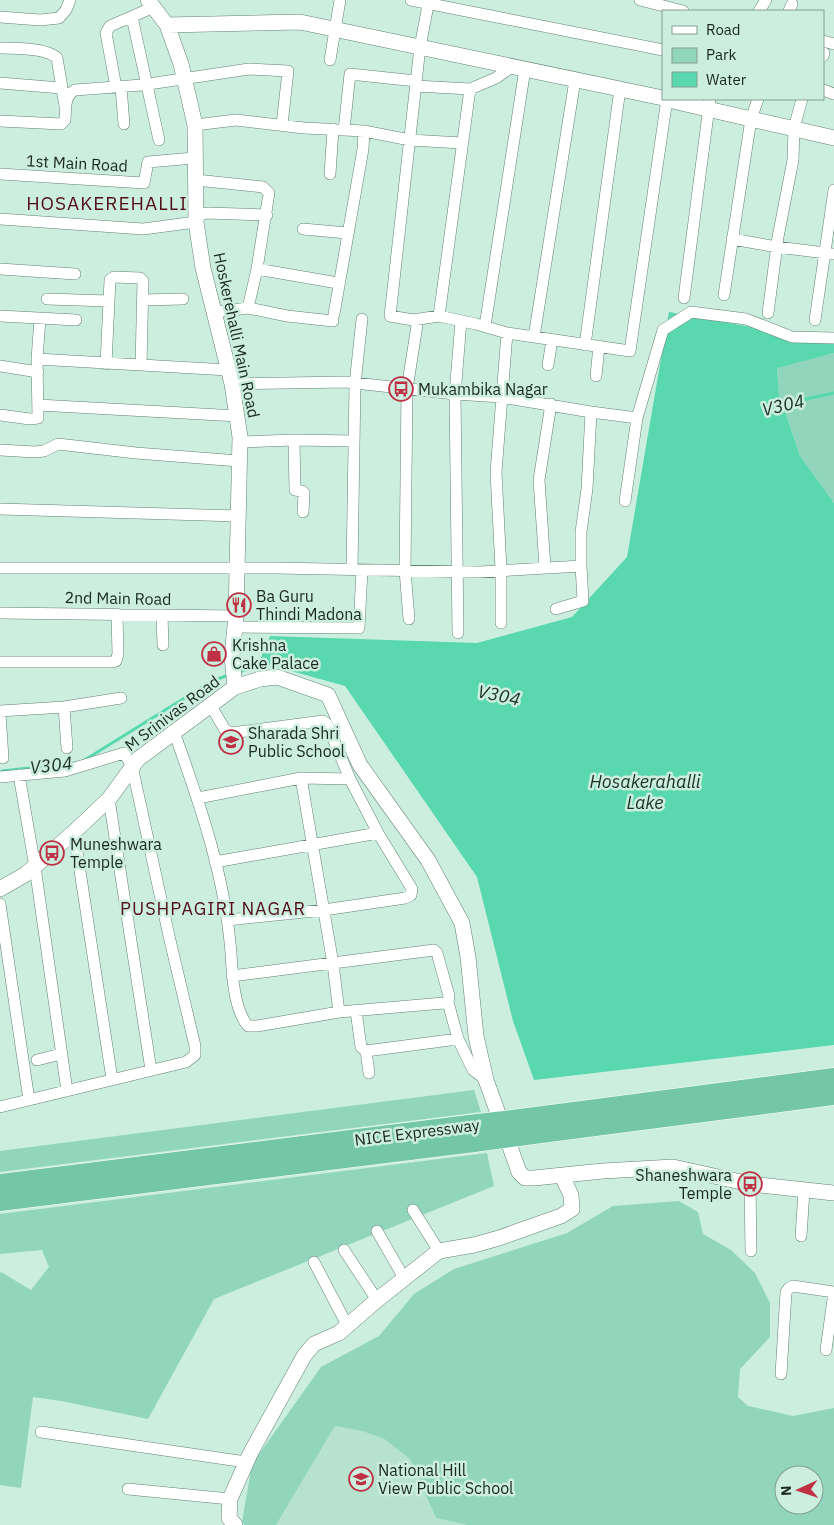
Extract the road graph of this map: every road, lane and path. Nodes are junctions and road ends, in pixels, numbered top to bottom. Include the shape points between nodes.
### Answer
1 (70, 0) edge
2 (340, 0) edge
3 (411, 0) edge
4 (640, 0) edge
5 (429, 2) edge
6 (151, 4) edge
7 (669, 4) edge
8 (681, 10) edge
9 (0, 16) edge
10 (132, 17) junction
11 (167, 24) junction
12 (336, 30) junction
13 (420, 47) junction
14 (0, 48) edge
15 (662, 50) edge
16 (330, 60) dead end
17 (519, 68) junction
18 (184, 78) junction
19 (575, 80) junction
20 (0, 83) edge
21 (416, 83) junction
22 (146, 84) junction
23 (118, 87) junction
24 (61, 88) junction
25 (470, 89) junction
26 (620, 90) junction
27 (662, 98) edge
28 (665, 100) edge
29 (674, 100) edge
30 (758, 100) edge
31 (802, 100) edge
32 (709, 104) edge
33 (65, 106) junction
34 (751, 119) junction
35 (0, 121) edge
36 (124, 124) dead end
37 (195, 125) junction
38 (282, 125) junction
39 (794, 128) junction
40 (338, 130) junction
41 (364, 131) junction
42 (834, 138) edge
43 (159, 140) dead end
44 (410, 140) junction
45 (462, 143) junction
46 (194, 158) junction
47 (0, 174) edge
48 (330, 174) dead end
49 (196, 180) junction
50 (834, 190) edge
51 (267, 215) junction
52 (0, 219) edge
53 (196, 222) junction
54 (303, 229) dead end
55 (347, 234) junction
56 (732, 239) junction
57 (777, 247) junction
58 (829, 254) edge
59 (0, 269) edge
60 (257, 269) junction
61 (75, 274) dead end
62 (338, 283) junction
63 (724, 295) dead end
64 (684, 298) dead end
65 (47, 299) dead end
66 (183, 299) dead end
67 (143, 300) junction
68 (109, 302) junction
69 (248, 308) junction
70 (215, 312) junction
71 (768, 313) dead end
72 (0, 316) edge
73 (439, 316) junction
74 (40, 319) junction
75 (418, 319) junction
76 (76, 320) dead end
77 (362, 320) dead end
78 (815, 320) dead end
79 (462, 321) junction
80 (485, 326) junction
81 (507, 333) junction
82 (534, 337) junction
83 (834, 338) edge
84 (552, 340) junction
85 (585, 344) junction
86 (599, 346) junction
87 (38, 358) junction
88 (106, 364) junction
89 (141, 365) junction
90 (548, 365) dead end
91 (0, 366) edge
92 (38, 372) junction
93 (596, 376) dead end
94 (230, 377) junction
95 (355, 384) junction
96 (407, 389) junction
97 (455, 394) junction
98 (501, 397) junction
99 (551, 404) junction
100 (38, 405) junction
101 (591, 412) junction
102 (0, 415) edge
103 (238, 416) junction
104 (637, 418) junction
105 (294, 440) junction
106 (353, 441) junction
107 (239, 442) junction
108 (0, 450) edge
109 (239, 461) junction
110 (625, 501) dead end
111 (0, 509) edge
112 (303, 512) dead end
113 (238, 516) junction
114 (581, 566) junction
115 (544, 567) junction
116 (0, 568) edge
117 (236, 568) junction
118 (501, 569) junction
119 (357, 570) junction
120 (405, 570) junction
121 (456, 571) junction
122 (556, 609) dead end
123 (0, 613) edge
124 (116, 614) junction
125 (162, 615) junction
126 (409, 619) dead end
127 (236, 622) junction
128 (501, 623) dead end
129 (458, 633) dead end
130 (163, 645) dead end
131 (0, 662) edge
132 (234, 683) junction
133 (121, 698) dead end
134 (211, 706) junction
135 (64, 707) junction
136 (0, 713) edge
137 (174, 732) junction
138 (67, 748) dead end
139 (3, 758) dead end
140 (132, 766) junction
141 (19, 775) junction
142 (0, 777) edge
143 (301, 778) junction
144 (350, 779) junction
145 (198, 798) junction
146 (109, 799) junction
147 (74, 832) junction
148 (378, 833) junction
149 (314, 845) junction
150 (215, 862) junction
151 (35, 867) junction
152 (0, 888) edge
153 (0, 904) edge
154 (324, 910) junction
155 (228, 920) junction
156 (333, 964) junction
157 (232, 976) junction
158 (448, 1002) junction
159 (356, 1011) junction
160 (339, 1012) junction
161 (458, 1039) junction
162 (366, 1051) junction
163 (61, 1054) junction
164 (37, 1060) dead end
165 (151, 1070) junction
166 (369, 1073) dead end
167 (834, 1078) edge
168 (112, 1079) junction
169 (486, 1080) junction
170 (67, 1091) junction
171 (834, 1095) edge
172 (29, 1100) junction
173 (0, 1108) edge
174 (516, 1128) junction
175 (471, 1134) junction
176 (562, 1176) junction
177 (0, 1184) edge
178 (750, 1184) junction
179 (804, 1191) junction
180 (834, 1193) edge
181 (0, 1201) edge
182 (413, 1210) dead end
183 (377, 1231) dead end
184 (801, 1236) dead end
185 (344, 1250) dead end
186 (439, 1251) junction
187 (751, 1251) dead end
188 (314, 1262) dead end
189 (404, 1278) junction
190 (834, 1292) edge
191 (376, 1300) junction
192 (348, 1326) junction
193 (826, 1350) dead end
194 (781, 1374) dead end
195 (41, 1432) dead end
196 (246, 1462) junction
197 (128, 1489) dead end
198 (230, 1499) junction
199 (235, 1525) edge

1 - 9 street via 59,18 40,20
2 - 12 street
3 - 5 street
4 - 7 street
5 - 13 street
5 - 15 street
6 - 10 street
6 - 11 street, Hoskerehalli Main Road
7 - 8 street
10 - 22 street
10 - 23 street via 110,26 106,33
11 - 12 street via 300,22
11 - 18 street, Hoskerehalli Main Road
12 - 13 street
12 - 16 street
13 - 17 street
13 - 21 street
14 - 24 street via 54,54
17 - 19 street
17 - 25 street
17 - 80 street
18 - 22 street
18 - 37 street, Hoskerehalli Main Road
18 - 38 street via 249,69 288,71
19 - 26 street
19 - 82 street
20 - 24 street
21 - 25 street
21 - 40 street via 350,74
21 - 44 street
22 - 23 street
22 - 43 street
23 - 33 street via 75,90 70,93
23 - 36 street
24 - 33 street
25 - 45 street
26 - 27 street
26 - 85 street
28 - 86 street via 630,350
29 - 32 street
30 - 34 street
31 - 39 street
32 - 34 street
32 - 64 street
33 - 35 street via 65,120 61,124
34 - 39 street
34 - 56 street
37 - 38 street via 236,120
37 - 46 street, Hoskerehalli Main Road
38 - 40 street
39 - 42 street
39 - 57 street via 793,160
40 - 41 street
40 - 48 street
41 - 44 street
41 - 55 street
44 - 45 street
44 - 75 street via 390,316
45 - 73 street
46 - 47 street, 1st Main Road via 148,162 144,183
46 - 49 street, Hoskerehalli Main Road
49 - 51 street via 263,187 270,193
49 - 53 street, Hoskerehalli Main Road
50 - 58 street
51 - 53 street via 208,213 201,214
51 - 60 street
52 - 53 street via 144,229
53 - 70 street, Hoskerehalli Main Road via 203,268
54 - 55 street
55 - 62 street
56 - 57 street
56 - 63 street
57 - 58 street
57 - 71 street
58 - 78 street
59 - 61 street
60 - 62 street
60 - 69 street
62 - 69 street via 334,317 287,316
65 - 68 street
66 - 67 street
67 - 68 street via 142,278 114,277 110,283
67 - 89 street
68 - 88 street
69 - 70 street
70 - 94 street, Hoskerehalli Main Road
72 - 74 street
73 - 75 street
73 - 79 street
74 - 76 street
74 - 87 street
75 - 96 street
77 - 95 street
79 - 80 street
79 - 97 street
80 - 81 street
81 - 82 street
81 - 98 street
82 - 84 street
83 - 104 street via 792,337 746,319 691,312 663,330
84 - 85 street
84 - 90 street
85 - 86 street
86 - 93 street
87 - 88 street
87 - 92 street
88 - 89 street
89 - 94 street
91 - 92 street
92 - 100 street
94 - 95 street
94 - 103 street, Hoskerehalli Main Road
95 - 96 street
95 - 106 street
96 - 97 street
96 - 120 street
97 - 98 street
97 - 121 street
98 - 99 street
98 - 118 street via 496,472
99 - 101 street
99 - 115 street via 539,480
100 - 102 street via 38,418 35,419
100 - 103 street
101 - 104 street
101 - 114 street
103 - 107 street, Hoskerehalli Main Road
104 - 110 street
105 - 106 street
105 - 107 street
105 - 112 street via 295,490 304,493
106 - 119 street
107 - 109 street, Hoskerehalli Main Road
108 - 109 street via 44,451 58,444
109 - 113 street, Hoskerehalli Main Road
111 - 113 street
113 - 117 street, Hoskerehalli Main Road
114 - 115 street
114 - 122 street via 584,601
115 - 118 street
116 - 117 street
117 - 119 street
117 - 127 street, Hoskerehalli Main Road
118 - 121 street
118 - 128 street
119 - 120 street
119 - 127 street, 2nd Main Road via 359,628
120 - 121 street
120 - 126 street
121 - 129 street
123 - 124 street, 2nd Main Road
124 - 125 street, 2nd Main Road
124 - 131 street via 116,661
125 - 127 street, 2nd Main Road
125 - 130 street
127 - 132 street, Hoskerehalli Main Road via 232,656
132 - 134 street, M Srinivas Road
132 - 169 street, M Srinivas Road via 277,677 328,695 360,765 428,860 462,923 476,1036
133 - 135 street
134 - 137 street, M Srinivas Road
134 - 144 street via 225,730 231,733 324,720
135 - 136 street
135 - 138 street
136 - 139 street
137 - 140 street, M Srinivas Road
137 - 145 street
140 - 141 street via 124,753 65,771
140 - 146 street, M Srinivas Road
140 - 165 street via 195,1046 195,1055 186,1062
141 - 142 street
141 - 151 street
143 - 144 street
143 - 145 street
143 - 149 street
144 - 148 street
145 - 150 street
146 - 147 street, M Srinivas Road
146 - 165 street
147 - 151 street, M Srinivas Road
147 - 168 street
148 - 149 street
148 - 154 street via 412,889 411,895
149 - 150 street
149 - 154 street
150 - 155 street
151 - 152 street, M Srinivas Road
151 - 163 street
153 - 172 street
154 - 155 street
154 - 156 street
155 - 157 street
156 - 157 street
156 - 158 street via 434,950 449,996
156 - 160 street
157 - 160 street via 242,1018 248,1026
158 - 159 street
158 - 161 street
159 - 160 street
159 - 162 street via 361,1047
161 - 162 street
161 - 169 street via 473,1070
162 - 166 street
163 - 164 street
163 - 170 street
165 - 168 street
167 - 174 highway, NICE Expressway
168 - 170 street
169 - 176 street, M Srinivas Road via 519,1172 525,1178
170 - 172 street
171 - 174 highway, NICE Expressway
172 - 173 street
174 - 175 highway, NICE Expressway, bridge
175 - 177 highway, NICE Expressway
175 - 181 highway, NICE Expressway
176 - 178 street, M Srinivas Road via 673,1167
176 - 186 street via 571,1195 572,1209 562,1216 499,1238
178 - 179 street, M Srinivas Road
178 - 187 street
179 - 180 street, M Srinivas Road
179 - 184 street
182 - 186 street
183 - 189 street
185 - 191 street
186 - 189 street
188 - 192 street
189 - 191 street
190 - 193 street
190 - 194 street via 793,1286 786,1292
191 - 192 street
192 - 196 street via 314,1344 304,1356
195 - 196 street
196 - 198 street
197 - 198 street
198 - 199 street via 229,1518

